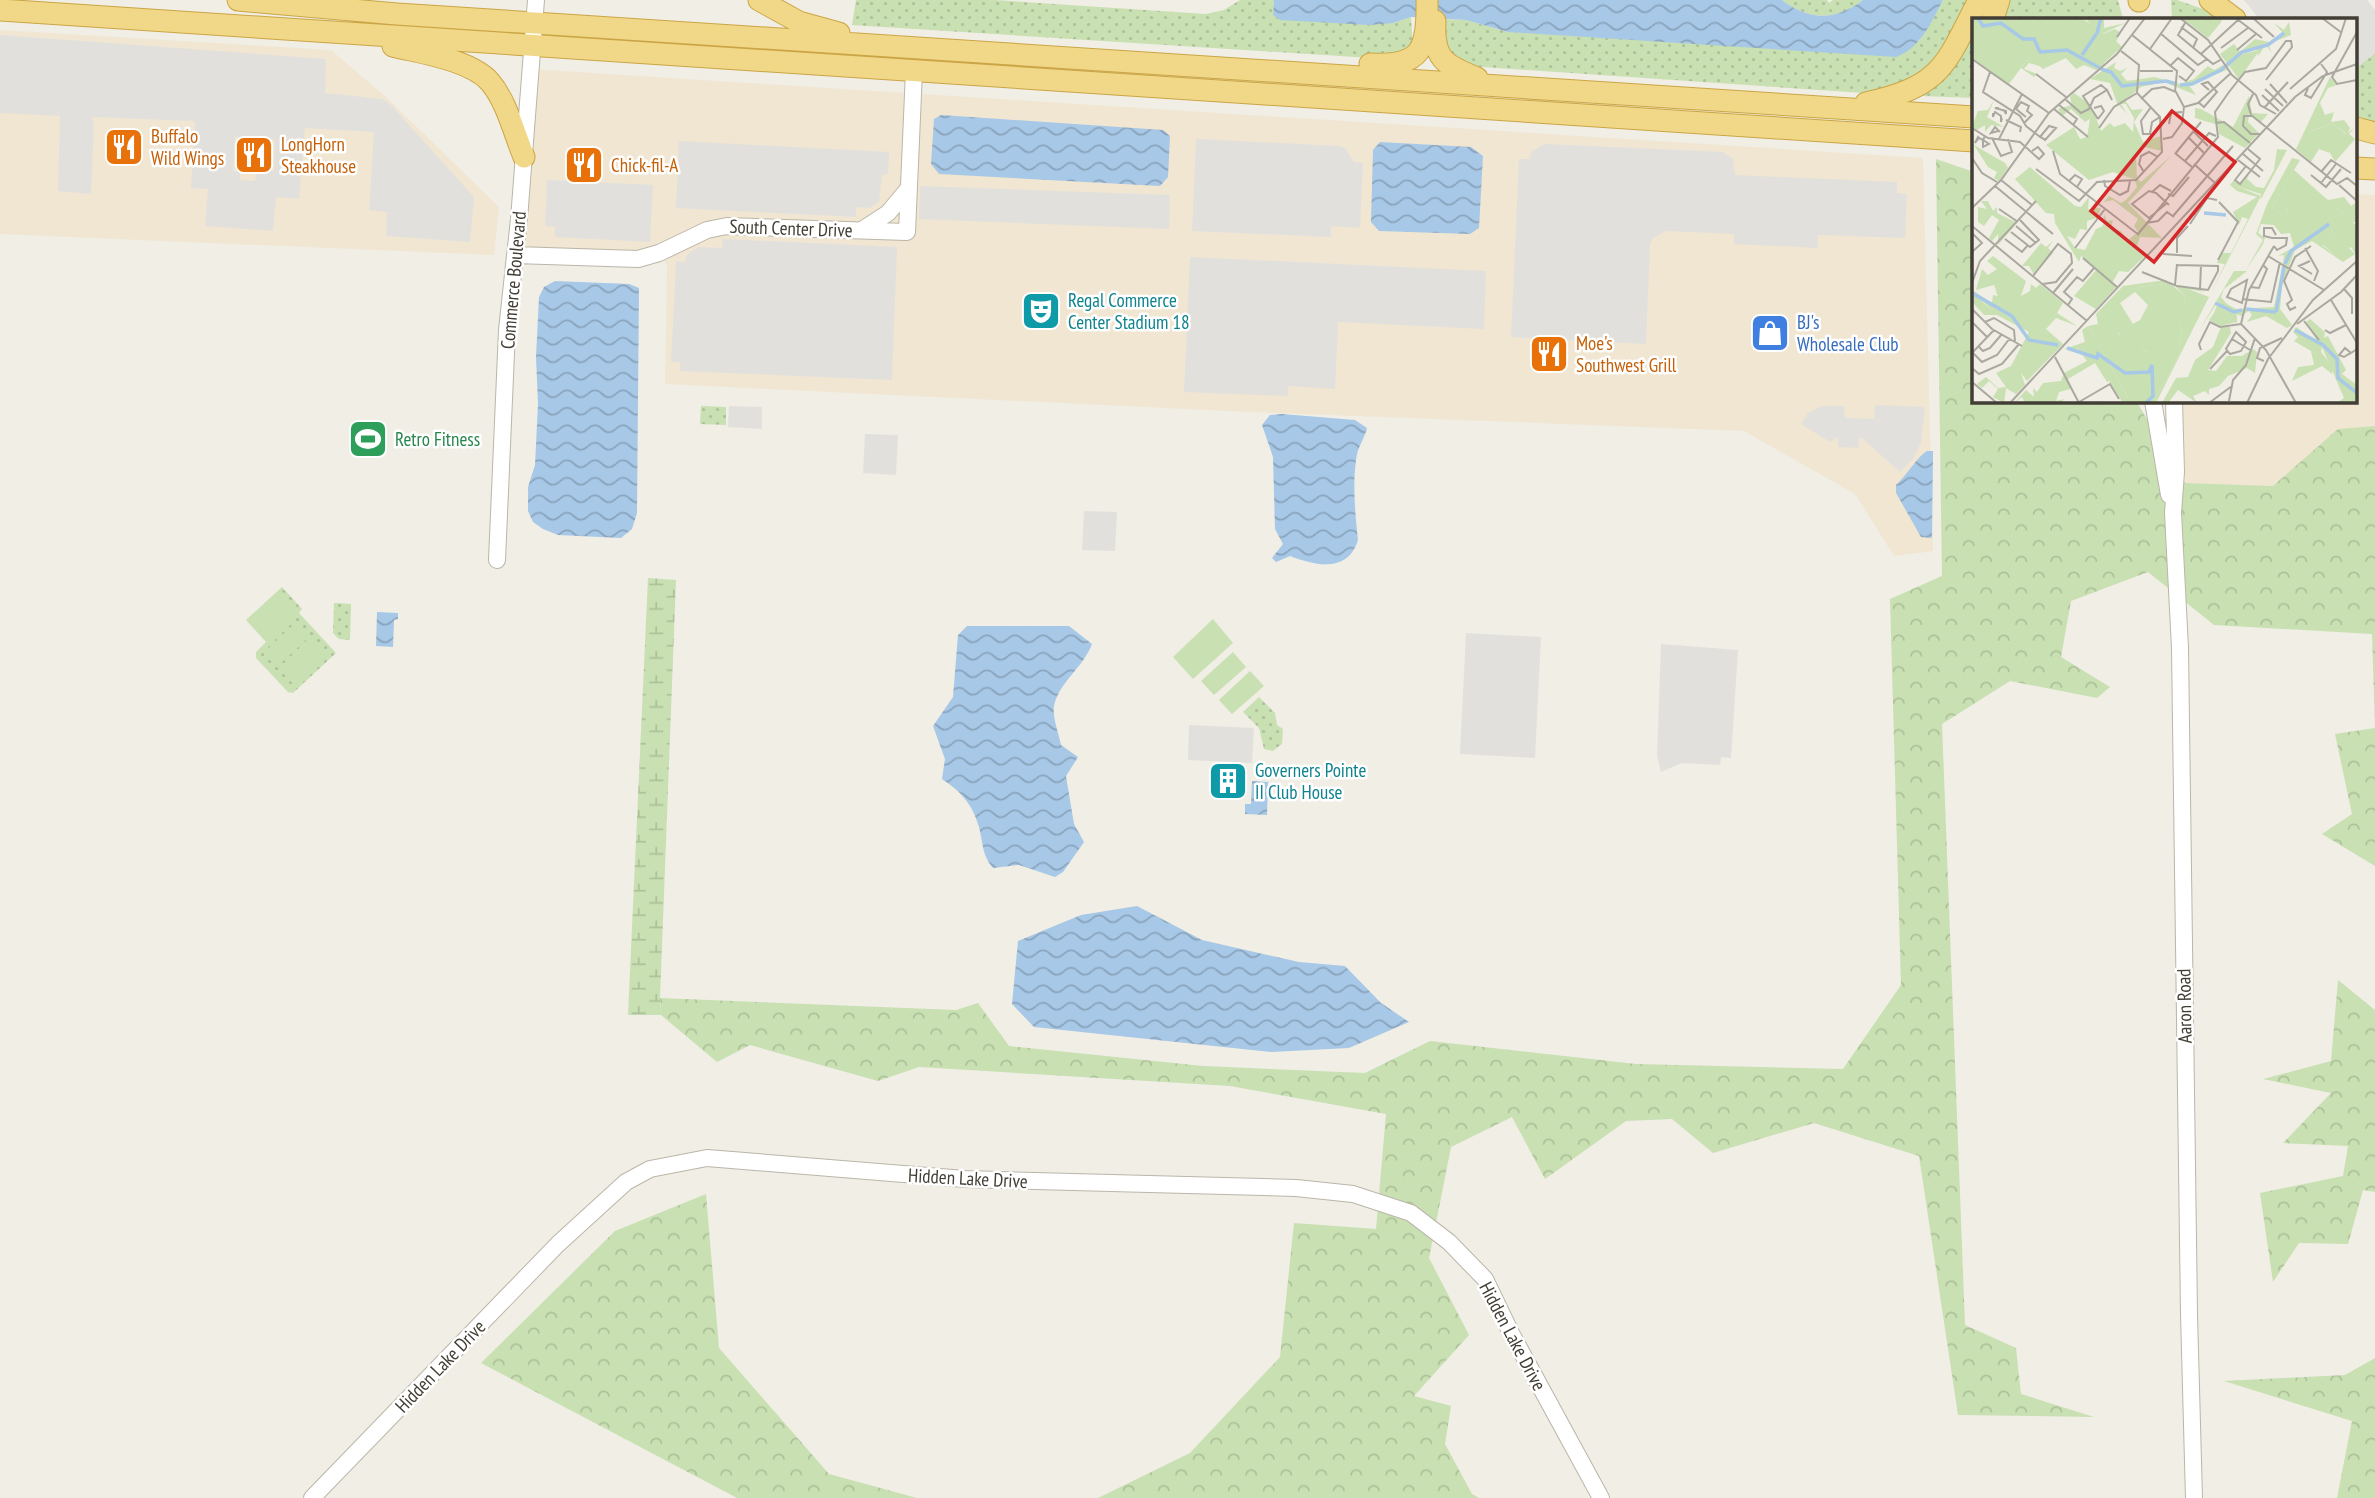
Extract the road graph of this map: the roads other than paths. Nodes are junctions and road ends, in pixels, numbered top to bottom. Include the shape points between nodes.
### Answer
1 (238, 0) edge
2 (536, 0) edge
3 (759, 0) edge
4 (1427, 0) edge
5 (1436, 0) edge
6 (1979, 0) edge
7 (1999, 0) edge
8 (2210, 0) edge
9 (0, 10) edge
10 (1993, 18) edge
11 (2234, 18) edge
12 (534, 22) junction
13 (347, 34) junction
14 (1429, 36) junction
15 (533, 46) junction
16 (892, 46) junction
17 (1256, 69) junction
18 (914, 71) junction
19 (1495, 85) junction
20 (1844, 108) junction
21 (1972, 117) edge
22 (2358, 129) edge
23 (2375, 133) edge
24 (1897, 136) junction
25 (1972, 141) edge
26 (1972, 154) edge
27 (524, 157) junction
28 (909, 188) junction
29 (861, 230) junction
30 (515, 255) junction
31 (2153, 402) edge
32 (2174, 402) edge
33 (2173, 513) junction
34 (497, 560) dead end
35 (312, 1498) edge
36 (1601, 1498) edge
37 (2194, 1498) edge

1 - 12 highway
2 - 12 street, Commerce Boulevard
3 - 16 highway via 799,22
4 - 14 highway
5 - 14 highway
6 - 20 highway via 1947,60 1928,80 1902,94
7 - 10 highway
8 - 11 highway
9 - 13 highway
12 - 15 street, Commerce Boulevard
12 - 16 highway
13 - 15 highway
13 - 27 highway via 453,62 484,76 499,97
14 - 17 highway via 1416,55 1402,63
14 - 19 highway via 1447,65
15 - 18 highway
15 - 27 street, Commerce Boulevard
16 - 17 highway
17 - 19 highway
18 - 24 highway
18 - 28 street
19 - 20 highway
20 - 21 highway
22 - 23 highway
24 - 25 highway
24 - 26 highway
27 - 30 street, Commerce Boulevard
28 - 29 street via 887,213
28 - 29 street, South Center Drive via 907,232
29 - 30 street, South Center Drive via 727,226 706,230 638,259
30 - 34 street, Commerce Boulevard via 507,330
31 - 33 street, Aaron Road
32 - 33 street, Aaron Road
33 - 37 street, Aaron Road via 2180,648
35 - 36 street, Hidden Lake Drive via 558,1244 626,1182 650,1170 707,1158 965,1179 1296,1188 1353,1194 1411,1213 1449,1242 1485,1279

